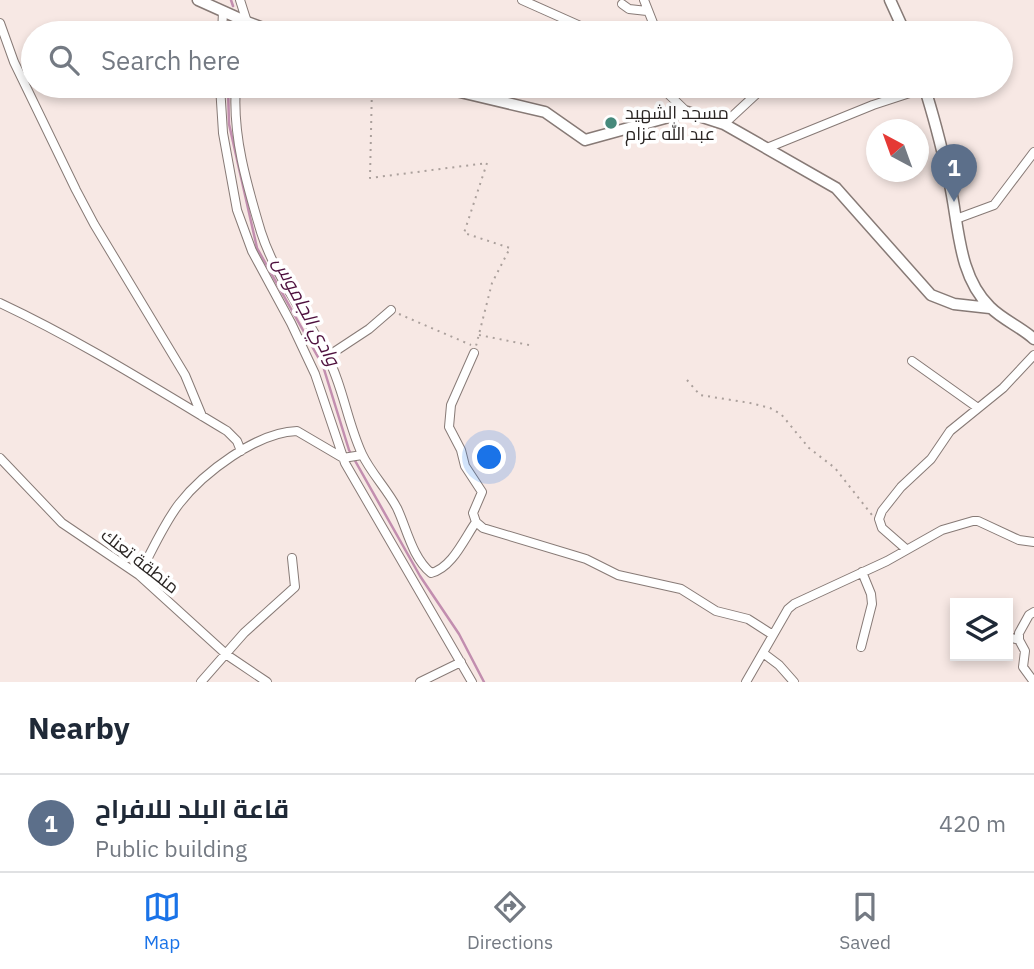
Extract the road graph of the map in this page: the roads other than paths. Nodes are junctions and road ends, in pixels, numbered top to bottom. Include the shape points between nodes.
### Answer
1 (198, 0) edge
2 (240, 0) edge
3 (522, 0) edge
4 (644, 0) edge
5 (890, 0) edge
6 (622, 4) dead end
7 (647, 11) junction
8 (223, 12) junction
9 (223, 21) edge
10 (235, 21) edge
11 (244, 21) edge
12 (569, 21) edge
13 (652, 21) edge
14 (900, 21) edge
15 (0, 23) edge
16 (21, 76) edge
17 (32, 98) edge
18 (221, 98) edge
19 (235, 98) edge
20 (486, 98) edge
21 (672, 98) edge
22 (752, 98) edge
23 (893, 98) edge
24 (928, 98) edge
25 (687, 112) junction
26 (724, 124) junction
27 (766, 148) junction
28 (1034, 152) edge
29 (956, 219) junction
30 (0, 303) edge
31 (990, 307) junction
32 (391, 310) road end
33 (1034, 339) edge
34 (475, 350) road end
35 (1034, 355) edge
36 (328, 356) junction
37 (912, 361) dead end
38 (978, 408) junction
39 (201, 416) junction
40 (241, 451) junction
41 (362, 455) junction
42 (0, 458) edge
43 (343, 458) junction
44 (476, 522) junction
45 (1034, 542) edge
46 (906, 549) junction
47 (292, 558) dead end
48 (862, 572) junction
49 (139, 575) junction
50 (1034, 612) edge
51 (773, 635) junction
52 (1013, 638) edge
53 (1019, 640) junction
54 (861, 647) dead end
55 (763, 653) junction
56 (227, 654) junction
57 (461, 662) junction
58 (201, 682) edge
59 (267, 682) edge
60 (420, 682) edge
61 (471, 682) edge
62 (746, 682) edge
63 (794, 682) edge
64 (1034, 682) edge

1 - 8 street
2 - 11 street
3 - 12 street
4 - 7 street
5 - 14 street
6 - 7 street
7 - 13 street
8 - 9 street
8 - 10 street
15 - 16 street
17 - 39 street via 94,225 186,374
18 - 43 street via 237,210 252,251 315,374
19 - 36 street via 238,139 270,255
20 - 25 street via 545,112 585,140
21 - 25 street
22 - 26 street
23 - 27 street
24 - 29 street
25 - 26 street
26 - 27 street
27 - 31 street via 836,188 930,295 954,304
28 - 29 street via 994,205
29 - 31 street via 967,270
30 - 39 street via 99,354
31 - 33 street
32 - 36 street
34 - 44 street via 451,405 449,427 482,492 473,513
35 - 38 street
36 - 41 street
37 - 38 street
38 - 46 street via 950,431 931,459 882,511 879,524
39 - 40 street via 230,433
40 - 43 street via 263,438 297,431
40 - 49 street via 201,480 180,503
41 - 43 street
41 - 44 street via 396,506 414,549 431,573 449,562
42 - 49 street, منطقة تعنك via 62,523
43 - 57 street
44 - 51 street via 586,559 618,575 681,589 716,611 748,619
45 - 46 street via 972,521
46 - 48 street
47 - 56 street via 295,587
48 - 51 street via 794,604
48 - 54 street via 872,604
49 - 56 street, منطقة تعنك
50 - 53 street
51 - 55 street
52 - 53 street
53 - 64 street via 1025,651 1023,667
55 - 62 street
55 - 63 street
56 - 58 street
56 - 59 street, منطقة تعنك
57 - 60 street
57 - 61 street

